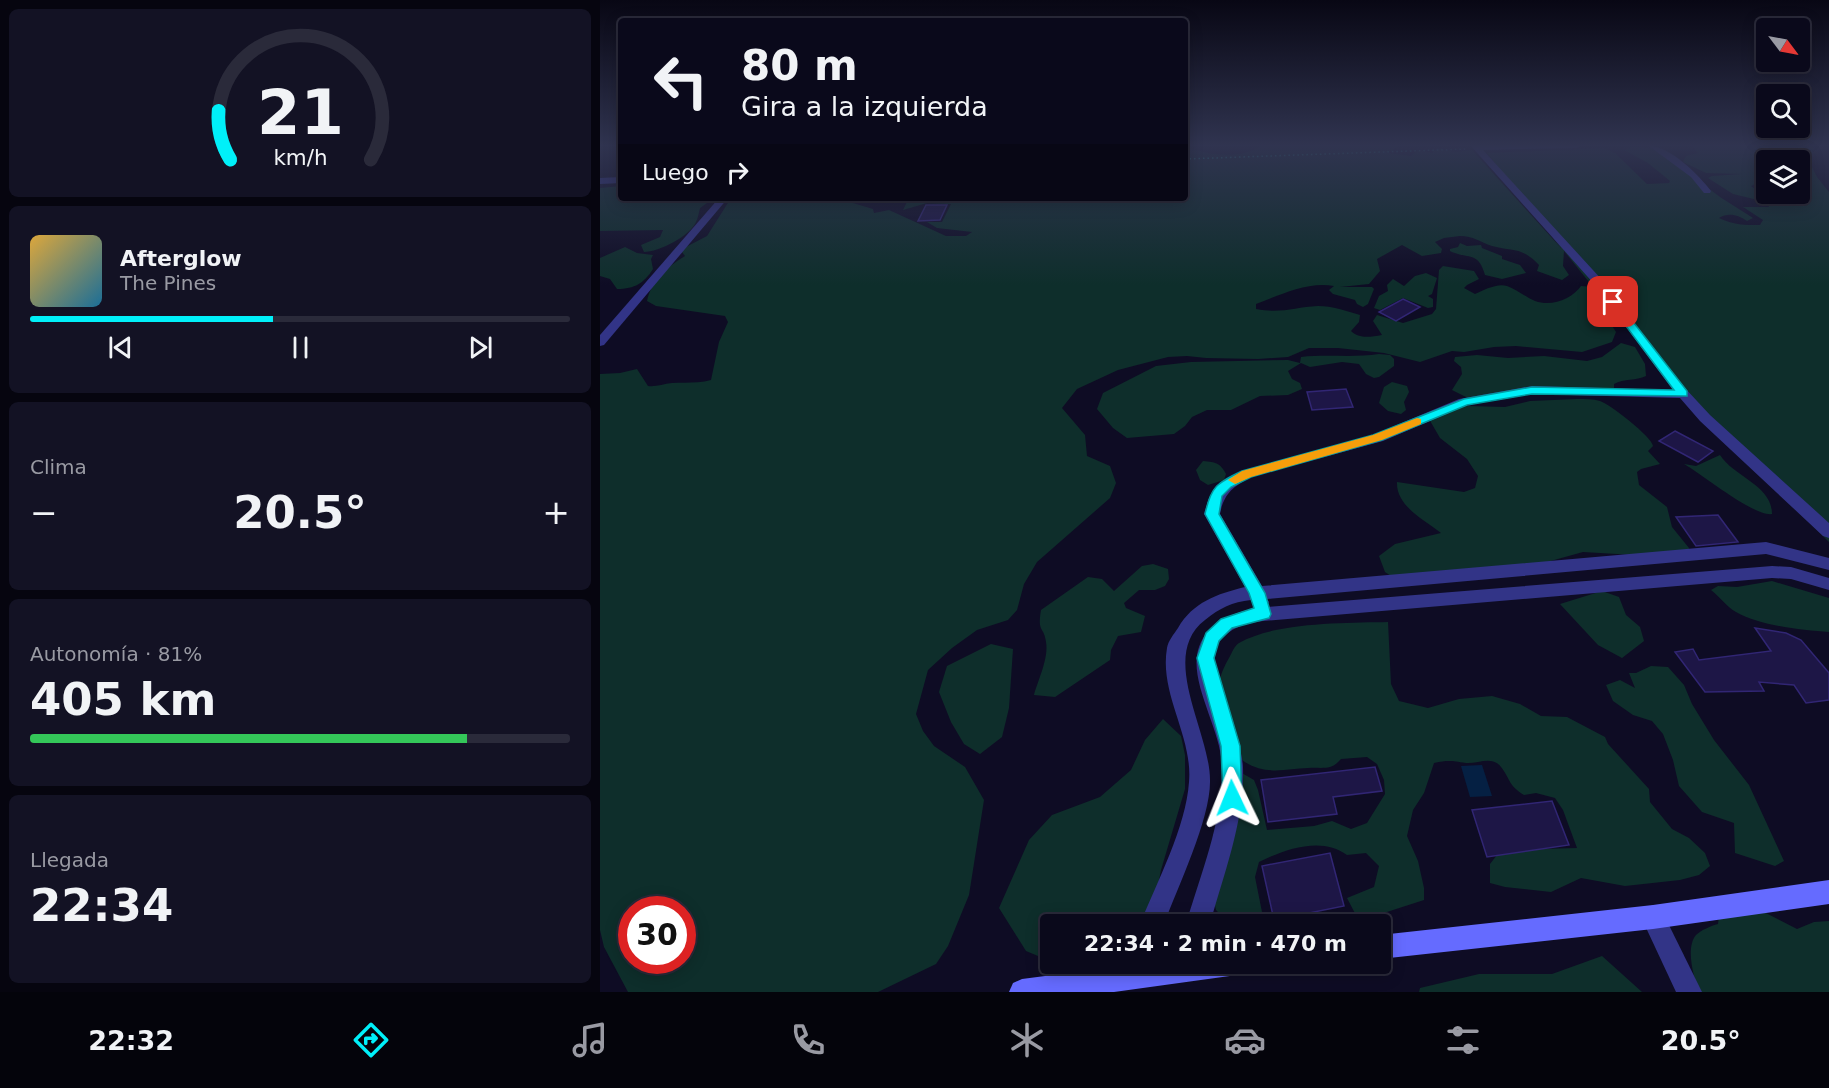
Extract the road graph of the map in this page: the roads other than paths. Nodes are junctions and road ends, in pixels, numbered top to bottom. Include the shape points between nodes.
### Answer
1 (1517, 192) edge
2 (721, 201) edge
3 (600, 342) edge
4 (1683, 394) junction
5 (1829, 532) edge
6 (1829, 564) edge
7 (1829, 584) edge
8 (1257, 593) junction
9 (1263, 614) junction
10 (1829, 892) edge
11 (1156, 914) edge
12 (1201, 914) edge
13 (1653, 917) junction
14 (1391, 946) edge
15 (1108, 974) edge
16 (1022, 992) edge
17 (1689, 992) edge

1 - 4 street via 1599,283
2 - 3 street
4 - 5 street
4 - 8 street via 1532,390 1464,402 1377,438 1246,474 1226,484 1216,495 1212,514
6 - 8 street via 1766,548
7 - 9 street via 1772,572
8 - 9 street
8 - 11 street via 1217,601 1191,621 1176,646 1177,681 1197,749 1200,781 1194,815
9 - 12 street via 1227,623 1212,638 1206,658 1231,746 1232,798
10 - 13 street
13 - 14 street
13 - 17 street
15 - 16 street

